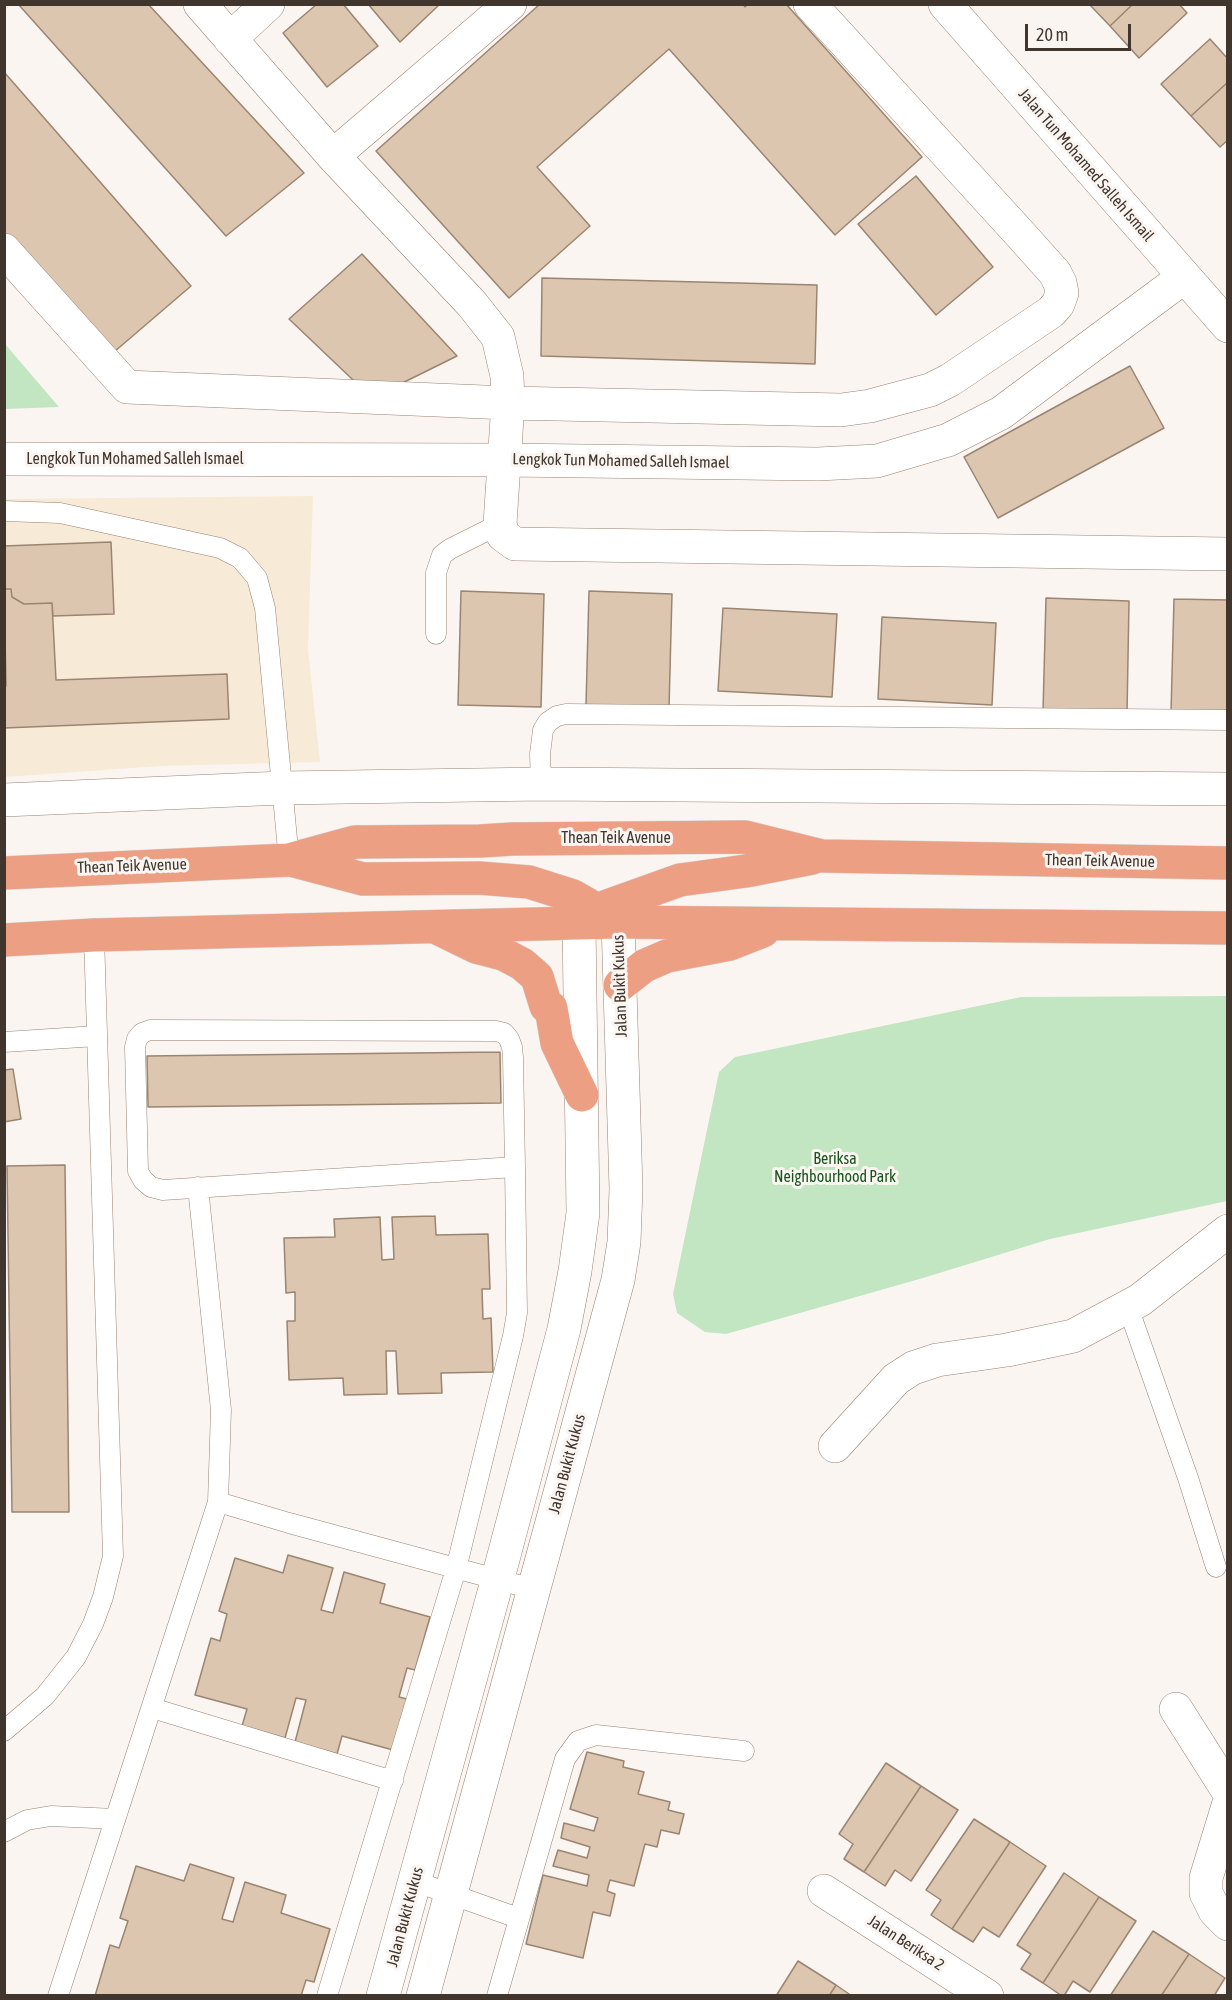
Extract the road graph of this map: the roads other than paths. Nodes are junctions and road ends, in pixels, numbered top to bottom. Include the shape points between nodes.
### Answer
1 (200, 4) edge
2 (268, 4) edge
3 (510, 4) edge
4 (810, 4) edge
5 (945, 4) edge
6 (230, 39) junction
7 (333, 156) junction
8 (4, 250) edge
9 (1184, 277) junction
10 (1227, 326) edge
11 (508, 403) junction
12 (4, 459) edge
13 (506, 460) junction
14 (4, 511) edge
15 (500, 524) junction
16 (1227, 554) edge
17 (436, 634) dead end
18 (1227, 720) edge
19 (541, 784) junction
20 (282, 788) junction
21 (1227, 789) edge
22 (4, 800) edge
23 (822, 856) junction
24 (289, 860) junction
25 (1227, 863) edge
26 (4, 873) edge
27 (599, 918) junction
28 (781, 923) junction
29 (433, 926) junction
30 (1227, 928) edge
31 (94, 935) junction
32 (4, 940) edge
33 (620, 985) junction
34 (97, 1036) junction
35 (4, 1042) edge
36 (582, 1095) junction
37 (515, 1167) junction
38 (198, 1187) junction
39 (1227, 1231) edge
40 (1128, 1307) junction
41 (836, 1446) dead end
42 (218, 1502) junction
43 (1216, 1567) dead end
44 (456, 1569) junction
45 (498, 1578) junction
46 (533, 1588) junction
47 (152, 1708) junction
48 (1176, 1709) dead end
49 (4, 1731) edge
50 (744, 1751) dead end
51 (393, 1781) junction
52 (1227, 1791) edge
53 (1227, 1806) edge
54 (115, 1820) junction
55 (4, 1832) edge
56 (414, 1881) junction
57 (824, 1891) dead end
58 (449, 1894) junction
59 (518, 1918) junction
60 (1227, 1924) edge
61 (58, 1995) edge
62 (327, 1995) edge
63 (383, 1995) edge
64 (423, 1995) edge
65 (497, 1995) edge
66 (987, 1995) edge

1 - 6 street
2 - 6 street
3 - 7 street
4 - 11 street via 1055,273 1062,293 1058,304 950,380 930,390 870,406 841,410
5 - 9 street, Jalan Tun Mohamed Salleh Ismail
6 - 7 street
7 - 11 street via 472,304 498,337 507,376
8 - 11 street via 127,387
9 - 10 street, Jalan Tun Mohamed Salleh Ismail
9 - 13 street, Lengkok Tun Mohamed Salleh Ismael via 1000,413 948,440 877,461 818,464
11 - 13 street
12 - 13 street, Lengkok Tun Mohamed Salleh Ismael
13 - 15 street
14 - 20 lane via 60,513 219,548 240,558 257,578 265,608
15 - 16 street via 503,535 515,544
15 - 17 lane via 442,555 436,573
18 - 19 lane via 566,714 548,722 543,730
19 - 20 street
19 - 21 street
20 - 22 street
20 - 24 lane
23 - 24 main road, Thean Teik Avenue via 745,837 513,838 356,842
23 - 25 main road, Thean Teik Avenue
23 - 27 main road via 680,879
24 - 26 main road, Thean Teik Avenue
24 - 27 main road via 363,879 479,878 529,882 573,896
27 - 28 main road
27 - 29 main road
27 - 33 street, Jalan Bukit Kukus
27 - 36 street, Jalan Bukit Kukus
28 - 30 main road
28 - 33 main road via 730,944 667,956 644,966
29 - 31 main road
29 - 36 main road via 476,947 503,954 537,977 546,1006 551,1008 557,1043
31 - 32 main road
31 - 34 lane
33 - 46 street, Jalan Bukit Kukus via 624,1242 618,1280
34 - 35 lane
34 - 49 lane via 112,1556 103,1597 76,1657 45,1696
36 - 45 street, Jalan Bukit Kukus via 583,1213 575,1270 564,1329
37 - 38 lane
37 - 38 lane via 513,1057 504,1033 150,1030 142,1033 135,1047 138,1171 151,1187 162,1190
37 - 44 lane via 517,1314
38 - 42 lane via 221,1410
39 - 40 street
40 - 41 street via 1073,1336 937,1360 913,1368 896,1379
40 - 43 lane
42 - 44 lane
42 - 47 lane
44 - 45 lane
44 - 51 lane
45 - 46 lane
45 - 56 street, Jalan Bukit Kukus
46 - 58 street, Jalan Bukit Kukus
47 - 51 lane
47 - 54 lane
48 - 52 street
50 - 59 lane via 596,1735 578,1741 565,1759
51 - 62 lane
53 - 60 street via 1206,1878 1206,1893
54 - 55 lane via 51,1816 27,1820
54 - 61 lane
56 - 58 lane
56 - 63 street, Jalan Bukit Kukus
57 - 66 street, Jalan Beriksa 2
58 - 59 lane
58 - 64 street, Jalan Bukit Kukus
59 - 65 lane

